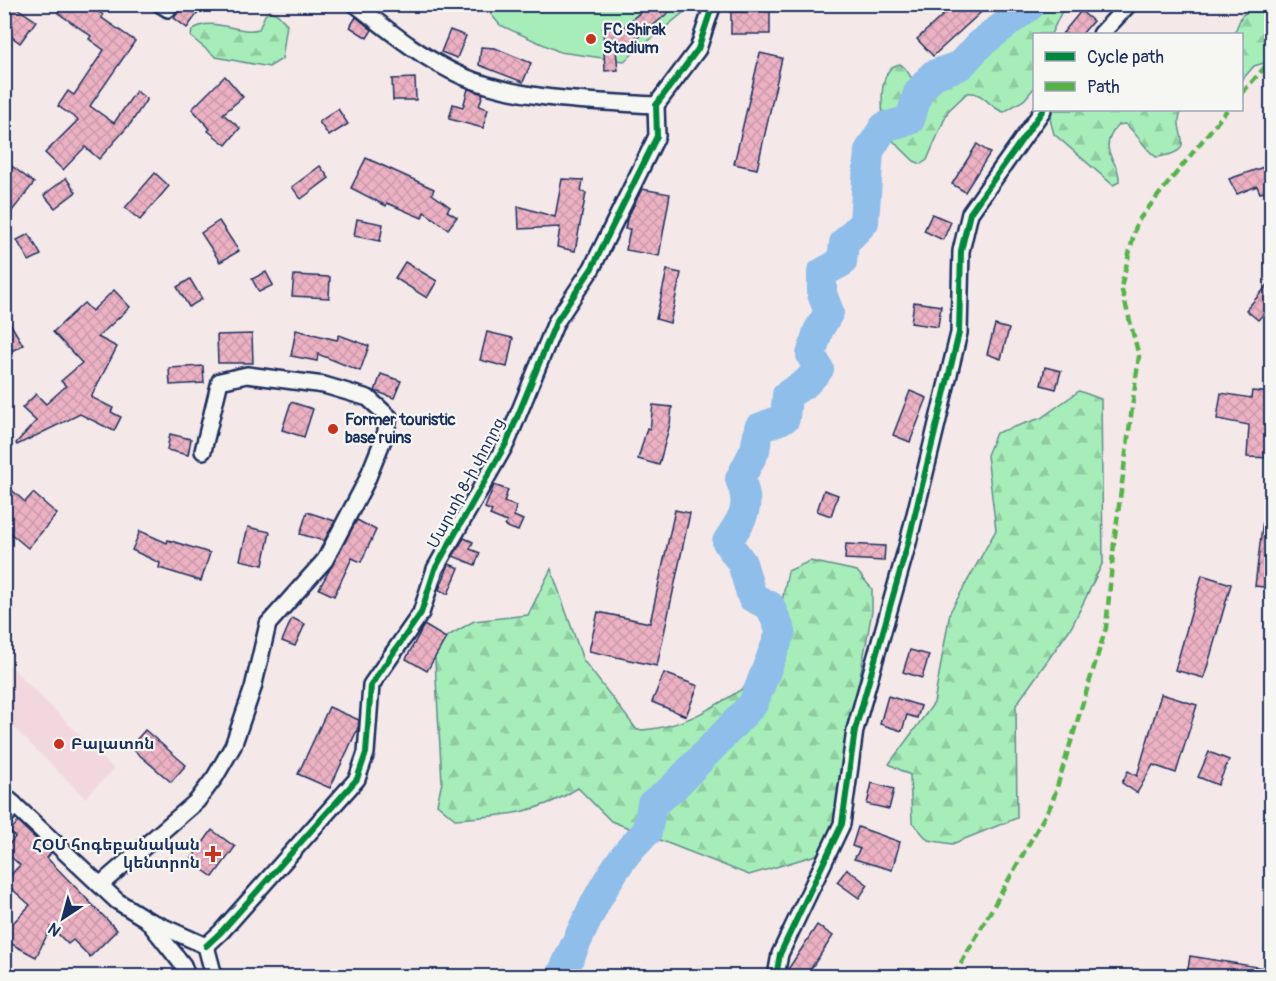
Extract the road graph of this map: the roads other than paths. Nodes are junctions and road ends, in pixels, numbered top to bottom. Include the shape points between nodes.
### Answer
1 (355, 4) edge
2 (713, 4) edge
3 (1130, 4) edge
4 (1102, 33) edge
5 (656, 105) junction
6 (1042, 111) edge
7 (203, 451) dead end
8 (9, 799) edge
9 (4, 819) edge
10 (100, 885) junction
11 (146, 919) junction
12 (206, 946) junction
13 (187, 976) edge
14 (214, 976) edge
15 (776, 976) edge

1 - 5 street via 400,40 460,75 502,90
2 - 5 street via 698,49
3 - 4 street
5 - 12 street, Մարտի 8-ի փողոց via 657,136 592,267 556,322 507,442 435,569 421,613 371,685 366,753 357,779
6 - 15 street via 970,213 961,251 959,333 908,543 855,729 842,824 780,954
7 - 10 street via 220,381 247,375 324,386 368,398 389,417 366,482 326,560 268,624 253,688 233,746 214,777 197,801
8 - 9 street
8 - 10 street
10 - 11 street
11 - 12 street
11 - 13 street via 183,965
12 - 14 street

